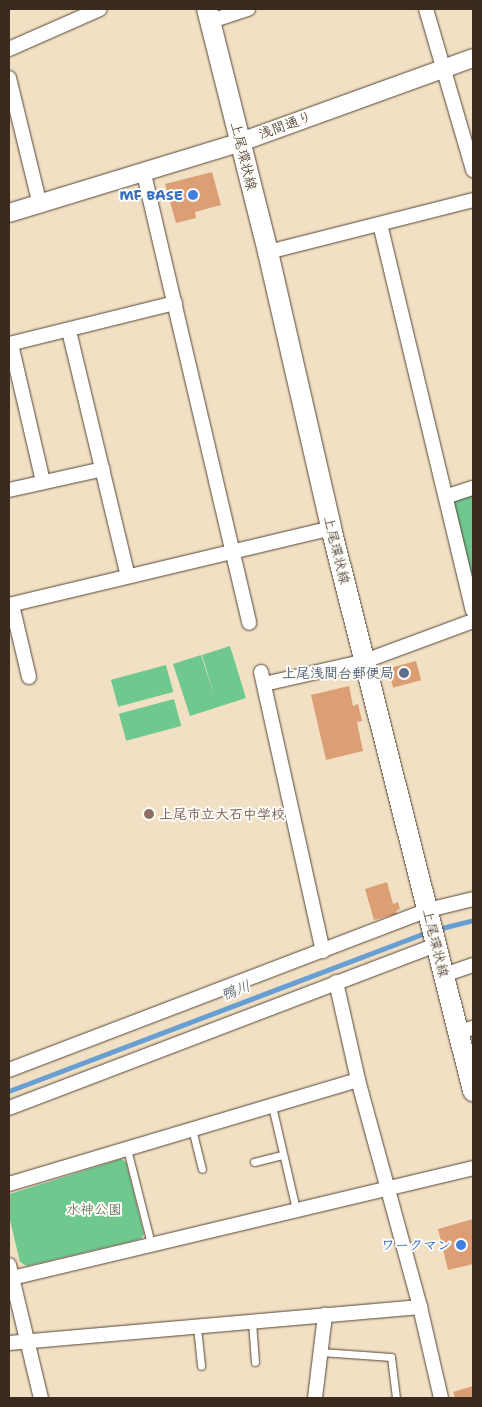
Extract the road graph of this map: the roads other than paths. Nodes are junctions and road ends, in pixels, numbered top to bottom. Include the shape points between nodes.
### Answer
1 (100, 9) edge
2 (248, 9) edge
3 (426, 9) edge
4 (209, 15) edge
5 (9, 49) edge
6 (473, 58) edge
7 (444, 67) junction
8 (9, 78) edge
9 (11, 98) edge
10 (241, 142) junction
11 (473, 170) edge
12 (144, 174) junction
13 (473, 200) edge
14 (40, 205) junction
15 (9, 213) edge
16 (380, 224) junction
17 (268, 252) junction
18 (175, 303) junction
19 (70, 331) junction
20 (10, 344) edge
21 (103, 469) junction
22 (43, 482) junction
23 (473, 488) edge
24 (9, 490) edge
25 (448, 496) junction
26 (331, 528) junction
27 (232, 552) junction
28 (128, 576) junction
29 (10, 605) edge
30 (473, 610) edge
31 (473, 621) edge
32 (249, 623) dead end
33 (365, 661) junction
34 (29, 677) dead end
35 (473, 899) edge
36 (428, 910) junction
37 (436, 945) junction
38 (323, 951) junction
39 (473, 965) edge
40 (444, 975) junction
41 (336, 982) junction
42 (466, 1030) edge
43 (9, 1070) edge
44 (358, 1080) junction
45 (473, 1091) edge
46 (272, 1106) junction
47 (9, 1108) edge
48 (192, 1129) junction
49 (127, 1149) junction
50 (283, 1155) junction
51 (254, 1162) dead end
52 (473, 1168) edge
53 (202, 1169) dead end
54 (9, 1184) edge
55 (385, 1187) junction
56 (296, 1209) junction
57 (151, 1244) junction
58 (10, 1272) edge
59 (420, 1307) junction
60 (325, 1315) junction
61 (252, 1322) junction
62 (197, 1327) junction
63 (27, 1342) junction
64 (9, 1343) edge
65 (321, 1352) junction
66 (255, 1362) dead end
67 (201, 1366) dead end
68 (41, 1398) edge
69 (315, 1398) edge
70 (396, 1398) edge
71 (441, 1398) edge

1 - 5 street
2 - 4 street
3 - 7 street
4 - 10 main road, 上尾環状線
6 - 7 street, 浅間通り
7 - 10 street, 浅間通り
7 - 11 street
8 - 9 street
9 - 14 street
10 - 12 street, 浅間通り
10 - 17 main road, 上尾環状線
12 - 14 street, 浅間通り
12 - 18 street
13 - 16 street
14 - 15 street, 浅間通り
16 - 17 street
16 - 25 street
17 - 26 main road, 上尾環状線
18 - 19 street
18 - 27 street
19 - 20 street
19 - 21 street
20 - 22 street
21 - 22 street
21 - 28 street
22 - 24 street
23 - 25 street
25 - 30 street
26 - 27 street
26 - 33 main road, 上尾環状線
27 - 28 street
27 - 32 street
28 - 29 street
29 - 34 street
31 - 33 street
33 - 36 main road, 上尾環状線
33 - 38 street via 263,678
35 - 36 street
36 - 37 main road, 上尾環状線
36 - 38 street
37 - 40 main road, 上尾環状線
37 - 41 street
38 - 43 street
39 - 40 street
40 - 42 main road, 上尾環状線
41 - 44 street
41 - 47 street
42 - 45 main road, 上尾環状線
44 - 46 street
44 - 55 street
46 - 48 street
46 - 50 lane
48 - 49 street
48 - 53 lane
49 - 54 street
49 - 57 lane
50 - 51 lane
50 - 56 lane
52 - 55 street
55 - 56 street
55 - 59 street
56 - 57 street
57 - 58 street
58 - 63 street
59 - 60 street
59 - 71 street
60 - 61 street
60 - 65 street
61 - 62 street
61 - 66 lane
62 - 63 street
62 - 67 lane
63 - 64 street
63 - 68 street
65 - 69 street
65 - 70 lane via 391,1358

